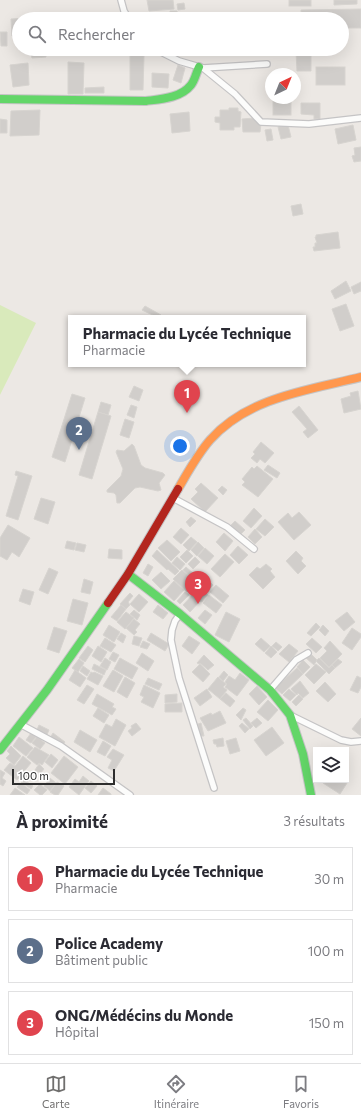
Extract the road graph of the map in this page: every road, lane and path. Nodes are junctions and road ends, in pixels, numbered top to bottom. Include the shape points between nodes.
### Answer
1 (120, 0) edge
2 (125, 12) edge
3 (169, 56) edge
4 (267, 64) dead end
5 (201, 67) junction
6 (0, 98) edge
7 (361, 118) edge
8 (361, 377) edge
9 (173, 498) junction
10 (254, 549) dead end
11 (128, 574) junction
12 (180, 614) junction
13 (308, 653) dead end
14 (270, 690) junction
15 (290, 715) junction
16 (20, 724) junction
17 (361, 741) edge
18 (0, 750) edge
19 (214, 788) dead end
20 (130, 795) edge
21 (311, 795) edge

1 - 2 street
3 - 5 street
4 - 5 street
5 - 6 street via 188,88 176,95 146,101
5 - 7 street via 235,94 261,122 309,124
8 - 9 street via 269,401 239,415 222,427 205,445
9 - 10 street via 227,527
9 - 11 street
11 - 12 street
11 - 16 street via 47,690
12 - 14 street
12 - 19 street via 175,621 171,640 179,678
13 - 14 street via 296,660
14 - 15 street
15 - 17 street via 341,740
15 - 21 street via 303,754
16 - 18 street
16 - 20 street via 61,746

